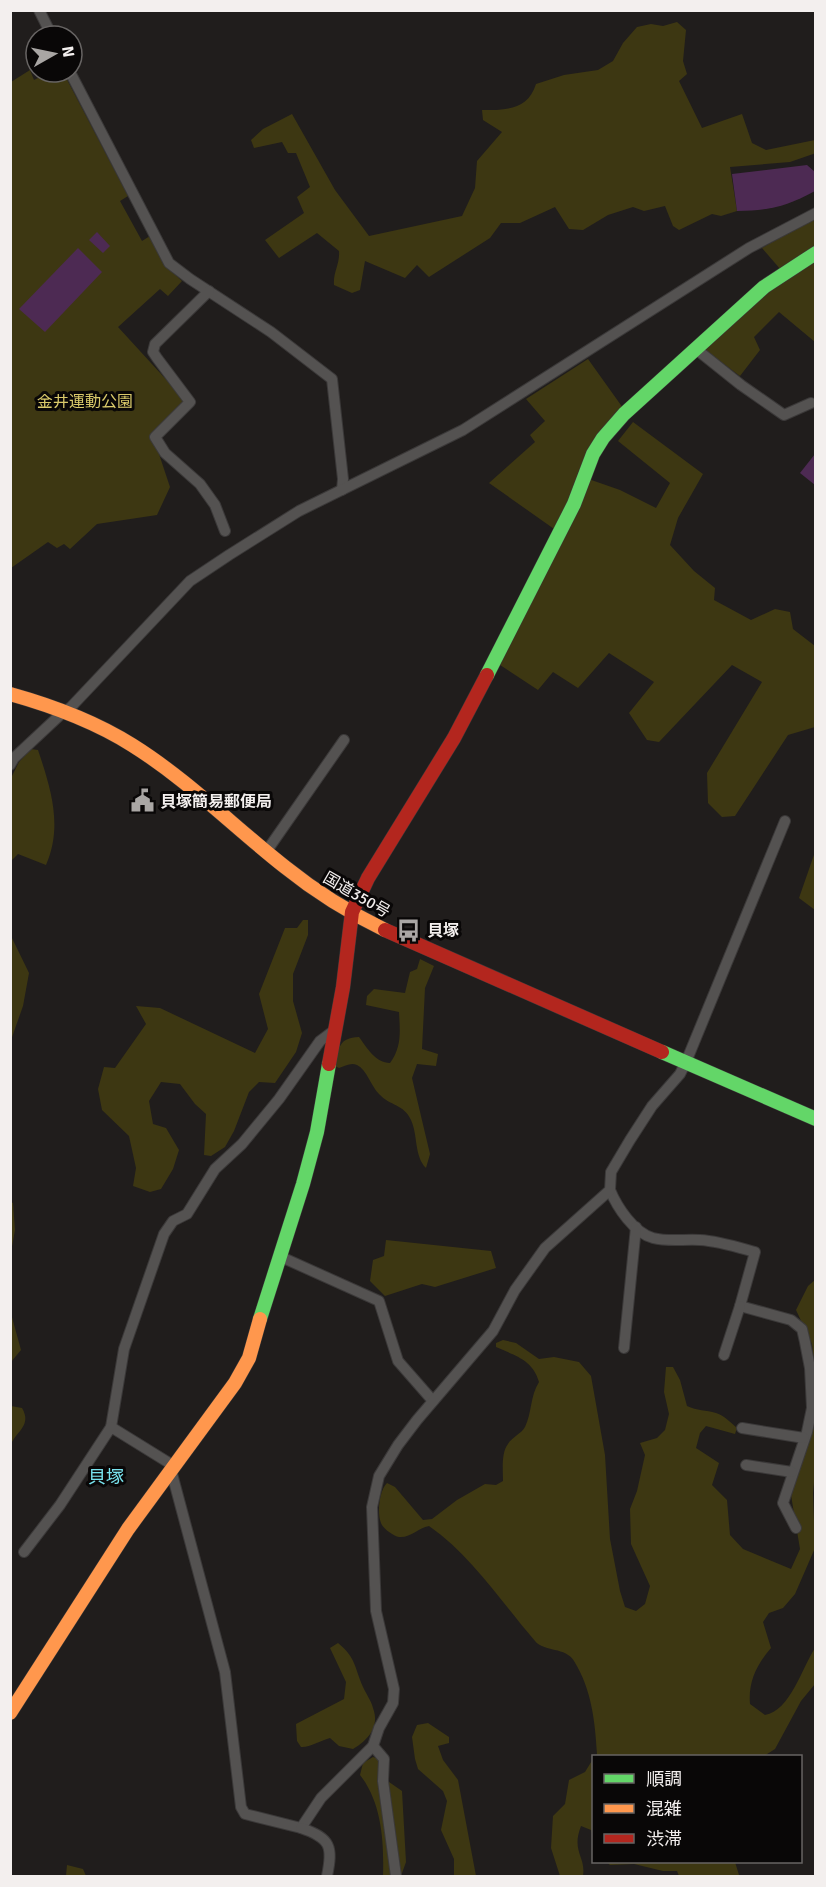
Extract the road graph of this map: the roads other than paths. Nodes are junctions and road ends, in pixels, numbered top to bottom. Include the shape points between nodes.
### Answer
1 (39, 10) edge
2 (46, 24) edge
3 (76, 84) edge
4 (816, 213) edge
5 (816, 253) edge
6 (209, 291) junction
7 (696, 349) junction
8 (811, 403) dead end
9 (342, 490) junction
10 (225, 531) dead end
11 (10, 694) edge
12 (65, 711) junction
13 (344, 740) dead end
14 (12, 761) edge
15 (785, 821) dead end
16 (266, 852) junction
17 (352, 912) junction
18 (336, 1029) junction
19 (686, 1062) junction
20 (816, 1119) edge
21 (610, 1190) junction
22 (636, 1227) junction
23 (279, 1256) junction
24 (740, 1306) junction
25 (624, 1348) dead end
26 (724, 1355) dead end
27 (433, 1401) junction
28 (111, 1427) junction
29 (742, 1428) dead end
30 (804, 1438) junction
31 (746, 1465) dead end
32 (172, 1468) junction
33 (792, 1473) junction
34 (796, 1528) dead end
35 (24, 1552) dead end
36 (10, 1713) edge
37 (373, 1746) junction
38 (302, 1828) junction
39 (327, 1876) edge
40 (396, 1876) edge

1 - 2 street
3 - 6 street via 169,263
4 - 9 street via 749,248 463,430
5 - 7 main road via 764,287
6 - 9 street via 332,379
6 - 10 street via 155,344 153,352 190,402 155,437 165,453 200,484 215,505
7 - 8 street via 784,415
7 - 17 main road via 624,414 598,446 542,569 454,738 368,878
9 - 12 street via 299,511 190,581
11 - 12 main road, 国道350号
12 - 14 street
12 - 16 main road, 国道350号 via 109,731 161,765
13 - 16 street
15 - 19 street
16 - 17 main road, 国道350号
17 - 18 main road
17 - 19 main road, 国道350号 via 410,942
18 - 23 main road via 317,1132
18 - 28 street via 320,1041 279,1099 242,1144 215,1169 187,1214 173,1221 164,1234 124,1349
19 - 20 main road, 国道350号
19 - 21 street via 652,1106 611,1172
21 - 22 street via 616,1204
21 - 27 street via 545,1248 515,1290 493,1331
22 - 24 street via 651,1238 701,1240 755,1252
22 - 25 street
23 - 27 street via 379,1301 398,1361
23 - 32 main road via 249,1358
24 - 26 street
24 - 30 street via 792,1320 802,1329 810,1368 812,1408
27 - 37 street via 379,1476 372,1507 376,1611 394,1689 393,1702
28 - 32 street
28 - 35 street
29 - 30 street
30 - 33 street
31 - 33 street
32 - 36 main road via 128,1529
32 - 38 street via 225,1672 241,1807 245,1814
33 - 34 street via 783,1503
37 - 38 street via 321,1798
37 - 40 street via 384,1759 383,1781
38 - 39 street via 318,1833 328,1845 332,1855

